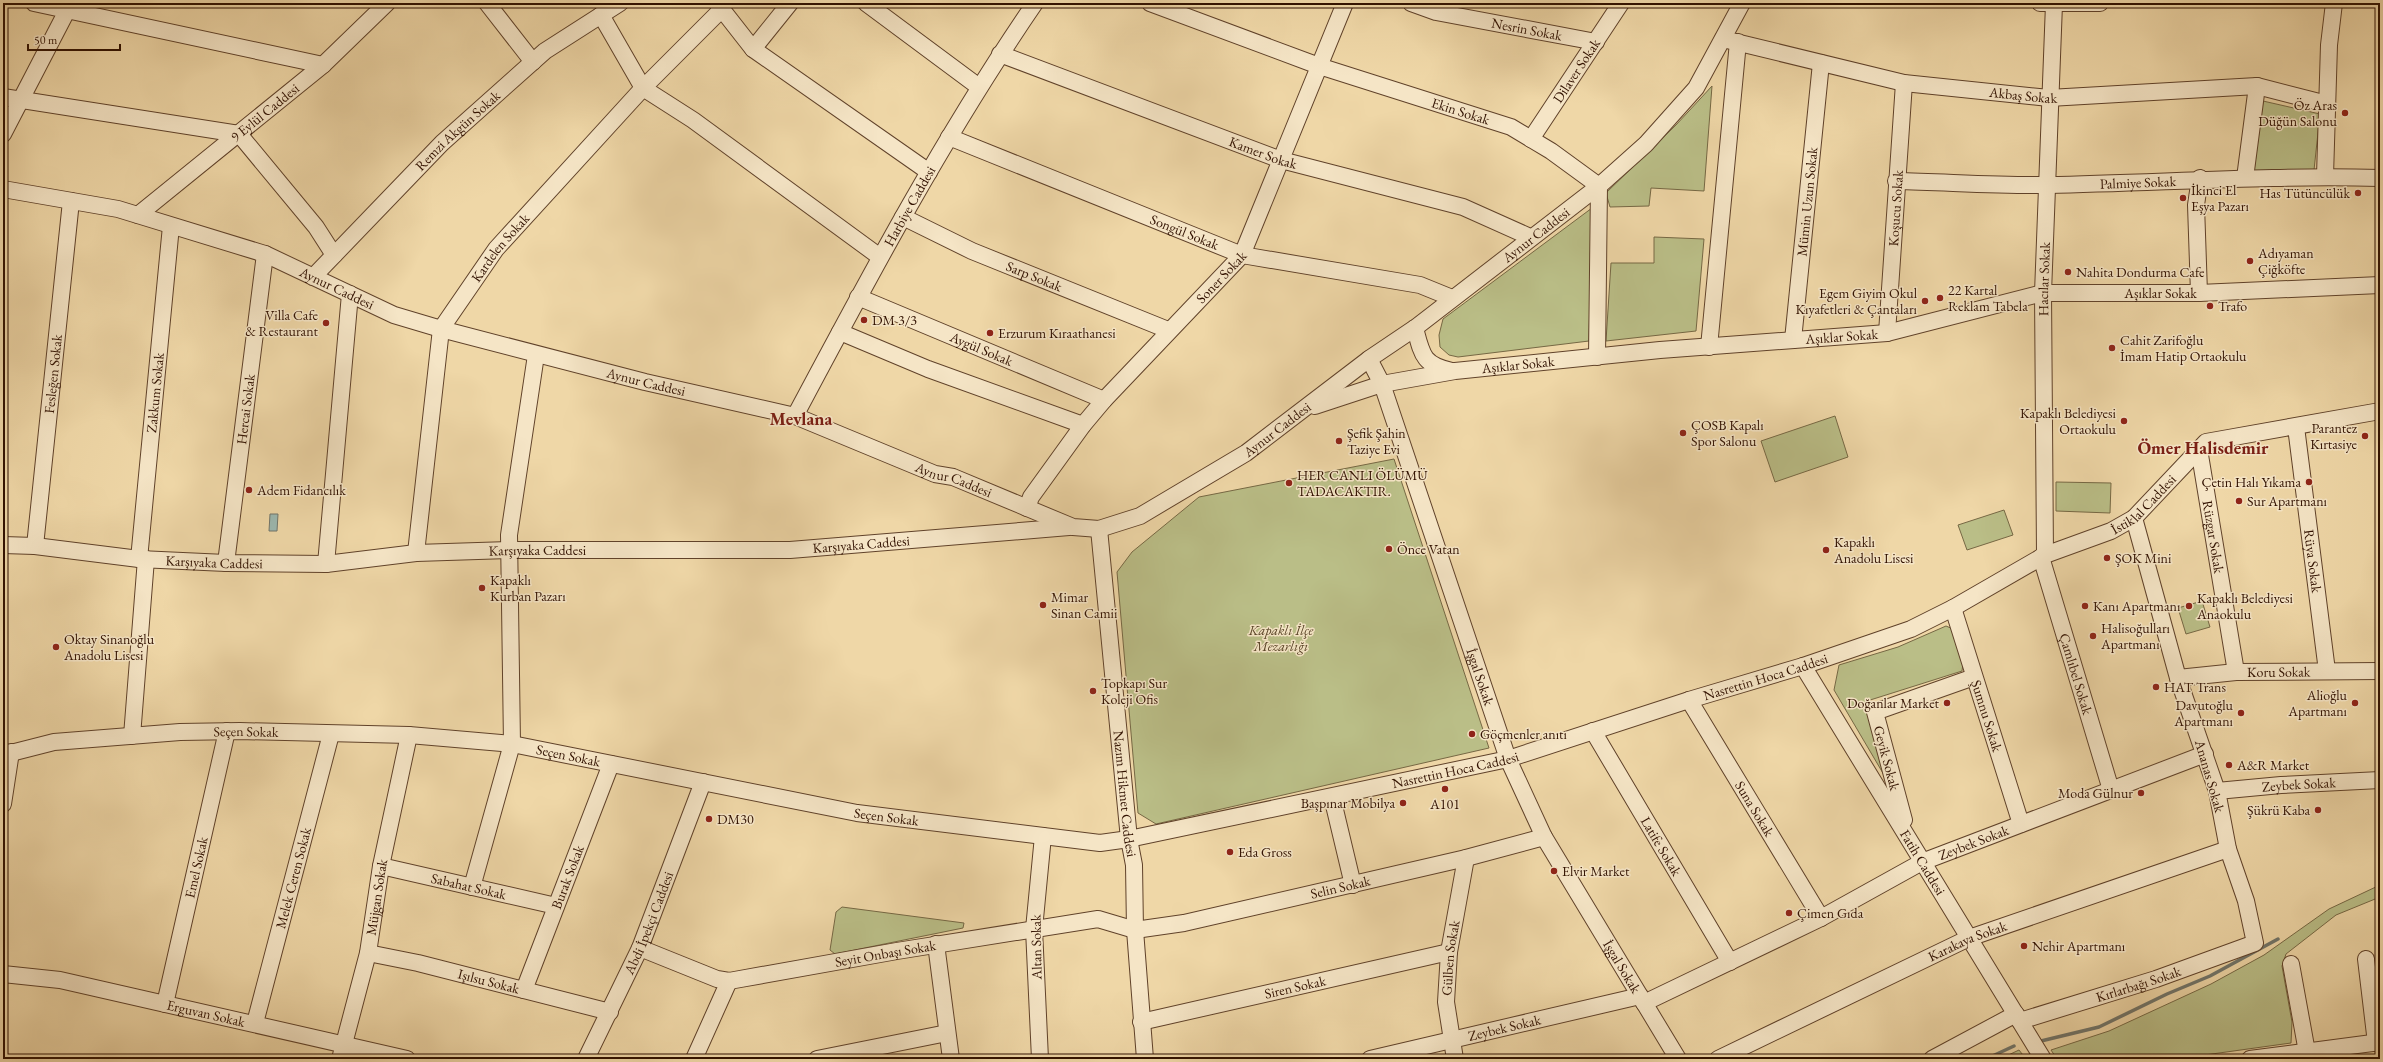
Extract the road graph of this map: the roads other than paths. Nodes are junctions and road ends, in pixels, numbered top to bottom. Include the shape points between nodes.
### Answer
1 (34, 3) edge
2 (387, 3) edge
3 (487, 3) edge
4 (620, 3) edge
5 (790, 3) edge
6 (866, 3) edge
7 (1035, 3) edge
8 (1150, 3) edge
9 (1345, 3) edge
10 (1411, 3) edge
11 (1621, 3) edge
12 (1742, 3) edge
13 (2100, 3) edge
14 (2334, 3) edge
15 (2047, 4) edge
16 (70, 6) edge
17 (719, 6) edge
18 (600, 15) junction
19 (1730, 41) junction
20 (1596, 42) junction
21 (753, 49) junction
22 (1000, 54) junction
23 (533, 62) junction
24 (1821, 63) junction
25 (323, 65) junction
26 (1319, 66) junction
27 (1904, 83) junction
28 (2257, 86) junction
29 (979, 87) junction
30 (643, 88) junction
31 (3, 97) edge
32 (2049, 98) junction
33 (20, 101) junction
34 (2327, 104) junction
35 (3, 134) edge
36 (240, 134) junction
37 (949, 137) junction
38 (1531, 139) junction
39 (1281, 160) junction
40 (929, 172) junction
41 (2325, 176) junction
42 (2200, 178) junction
43 (2245, 178) junction
44 (2380, 178) edge
45 (1896, 181) junction
46 (2047, 185) junction
47 (1599, 186) junction
48 (3, 189) edge
49 (71, 201) junction
50 (138, 216) junction
51 (903, 217) junction
52 (171, 226) junction
53 (1530, 237) junction
54 (264, 254) junction
55 (1242, 255) junction
56 (334, 256) junction
57 (880, 257) junction
58 (313, 277) junction
59 (2380, 285) edge
60 (2043, 293) junction
61 (2199, 293) junction
62 (350, 294) junction
63 (858, 297) junction
64 (1452, 298) junction
65 (1415, 328) junction
66 (441, 329) junction
67 (1168, 330) junction
68 (840, 332) junction
69 (1887, 333) junction
70 (1793, 340) junction
71 (1710, 346) junction
72 (536, 355) junction
73 (1597, 357) junction
74 (1369, 359) junction
75 (1455, 371) junction
76 (1382, 384) junction
77 (1104, 400) junction
78 (1304, 409) junction
79 (2380, 411) edge
80 (795, 416) junction
81 (1083, 425) junction
82 (2296, 427) junction
83 (2199, 449) junction
84 (1027, 508) junction
85 (2134, 518) junction
86 (1073, 527) junction
87 (1099, 529) junction
88 (3, 546) edge
89 (35, 546) junction
90 (509, 550) junction
91 (416, 553) junction
92 (2043, 556) junction
93 (143, 559) junction
94 (226, 564) junction
95 (326, 564) junction
96 (1953, 608) junction
97 (1911, 629) joint
98 (1803, 666) junction
99 (2328, 671) junction
100 (2380, 671) edge
101 (2236, 672) junction
102 (1974, 677) junction
103 (2178, 678) junction
104 (1689, 700) junction
105 (227, 731) junction
106 (1593, 731) junction
107 (331, 734) junction
108 (409, 735) junction
109 (132, 736) junction
110 (512, 744) junction
111 (7, 753) edge
112 (2205, 754) junction
113 (1508, 759) junction
114 (611, 764) junction
115 (2380, 780) edge
116 (703, 782) junction
117 (2111, 790) junction
118 (2217, 791) junction
119 (1332, 797) junction
120 (3, 804) edge
121 (2021, 824) junction
122 (1042, 836) junction
123 (1908, 836) junction
124 (1544, 837) junction
125 (1129, 840) junction
126 (2228, 849) junction
127 (1466, 858) junction
128 (1922, 862) junction
129 (381, 866) junction
130 (1353, 885) junction
131 (472, 887) junction
132 (556, 906) junction
133 (1821, 918) junction
134 (1034, 929) junction
135 (1135, 930) junction
136 (1968, 938) junction
137 (2255, 943) joint
138 (936, 944) junction
139 (640, 948) junction
140 (1450, 952) junction
141 (368, 953) junction
142 (2366, 959) dead end
143 (1730, 962) junction
144 (2290, 964) dead end
145 (3, 974) edge
146 (729, 981) junction
147 (524, 990) junction
148 (1642, 1000) junction
149 (165, 1004) junction
150 (610, 1012) junction
151 (2018, 1018) junction
152 (1141, 1022) junction
153 (255, 1023) junction
154 (947, 1033) junction
155 (1451, 1041) junction
156 (2378, 1043) edge
157 (342, 1052) edge
158 (2307, 1052) junction
159 (2348, 1053) edge
160 (408, 1059) edge
161 (586, 1059) edge
162 (694, 1059) edge
163 (817, 1059) edge
164 (951, 1059) edge
165 (1040, 1059) edge
166 (1145, 1059) edge
167 (1370, 1059) edge
168 (1455, 1059) edge
169 (1678, 1059) edge
170 (1718, 1059) edge
171 (1932, 1059) edge
172 (2043, 1059) edge
173 (2250, 1059) edge

1 - 16 street
2 - 25 street, 9 Eylül Caddesi
3 - 23 street
4 - 18 street, Remzi Akgün Sokak
5 - 21 street
6 - 29 street
7 - 22 street, Harbiye Caddesi
8 - 26 street, Ekin Sokak
9 - 26 street, Soner Sokak
10 - 20 street, Nesrin Sokak via 1436,12 1537,33
11 - 20 street, Dilaver Sokak
12 - 19 street, Aynur Caddesi
13 - 15 street
14 - 34 street via 2329,45
15 - 32 street, Hacılar Sokak
16 - 25 street
16 - 33 street
17 - 21 street
17 - 30 street, Kardelen Sokak
18 - 23 street, Remzi Akgün Sokak via 545,51
18 - 30 street
19 - 24 street, Akbaş Sokak
19 - 47 street, Aynur Caddesi via 1686,102 1646,144
19 - 71 street
20 - 38 street, Dilaver Sokak
21 - 40 street
22 - 29 street, Harbiye Caddesi
22 - 39 street, Kamer Sokak
23 - 56 street, Remzi Akgün Sokak via 442,143
24 - 27 street, Akbaş Sokak
24 - 70 street, Mümin Uzun Sokak
25 - 36 street, 9 Eylül Caddesi
26 - 38 street, Ekin Sokak via 1511,127
26 - 39 street, Soner Sokak
27 - 32 street, Akbaş Sokak
27 - 45 street, Koşucu Sokak
28 - 32 street, Akbaş Sokak
28 - 34 street, Akbaş Sokak
28 - 43 street
29 - 37 street, Harbiye Caddesi
30 - 57 street via 693,120
30 - 66 street, Kardelen Sokak via 496,249
31 - 33 street
32 - 46 street, Hacılar Sokak
33 - 35 street
33 - 36 street
34 - 41 street
36 - 50 street, 9 Eylül Caddesi
36 - 56 street via 316,227
37 - 40 street, Harbiye Caddesi
37 - 55 street, Songül Sokak
38 - 47 street, Ekin Sokak
39 - 53 street, Kamer Sokak via 1464,207
39 - 55 street, Soner Sokak
40 - 51 street, Harbiye Caddesi
41 - 43 street, Palmiye Sokak
41 - 44 street, Palmiye Sokak
42 - 43 street, Palmiye Sokak
42 - 46 street, Palmiye Sokak
42 - 61 street via 2196,205
45 - 46 street, Palmiye Sokak
45 - 69 street, Koşucu Sokak
46 - 60 street, Hacılar Sokak
47 - 53 street, Aynur Caddesi
47 - 73 street
48 - 49 street, Aynur Caddesi
49 - 50 street, Aynur Caddesi via 118,209
49 - 89 street, Fesleğen Sokak
50 - 52 street, Aynur Caddesi
51 - 57 street, Harbiye Caddesi
51 - 67 street, Sarp Sokak via 972,250
52 - 54 street, Aynur Caddesi
52 - 93 street, Zakkum Sokak
53 - 64 street, Aynur Caddesi
54 - 58 street, Aynur Caddesi
54 - 94 street, Hercai Sokak
55 - 64 street, Songül Sokak via 1420,285
55 - 67 street, Soner Sokak
56 - 58 street, Remzi Akgün Sokak
57 - 63 street, Harbiye Caddesi
58 - 62 street, Aynur Caddesi
59 - 61 street, Aşıklar Sokak
60 - 61 street, Aşıklar Sokak
60 - 69 street, Aşıklar Sokak
60 - 92 street, Hacılar Sokak
62 - 66 street, Aynur Caddesi via 394,315
62 - 95 street
63 - 68 street, Harbiye Caddesi
63 - 77 street, Aygül Sokak
64 - 65 street, Aynur Caddesi
65 - 74 street, Aynur Caddesi
65 - 75 street via 1421,354 1435,367
66 - 72 street, Aynur Caddesi
66 - 91 street, Kardelen Sokak
67 - 77 street, Soner Sokak
68 - 80 street, Harbiye Caddesi
68 - 81 street via 928,369
69 - 70 street, Aşıklar Sokak
70 - 71 street, Aşıklar Sokak
71 - 73 street, Aşıklar Sokak
72 - 80 street, Aynur Caddesi
72 - 90 street via 509,535
73 - 75 street, Aşıklar Sokak
74 - 76 street, İşgal Sokak
74 - 78 street, Aynur Caddesi
75 - 76 street, Aşıklar Sokak
76 - 78 street, Aşıklar Sokak
76 - 113 street, İşgal Sokak
77 - 81 street, Soner Sokak
78 - 87 street, Aynur Caddesi via 1246,453 1140,516
79 - 82 street, İstiklal Caddesi
80 - 84 street, Aynur Caddesi via 935,474 953,477
81 - 84 street, Soner Sokak via 1031,497
82 - 83 street, İstiklal Caddesi via 2206,442
82 - 99 street, Rüya Sokak
83 - 85 street, İstiklal Caddesi
83 - 101 street, Rüzgar Sokak
84 - 86 street, Aynur Caddesi
85 - 92 street, İstiklal Caddesi via 2111,531
85 - 103 street, Ananas Sokak
86 - 87 street, Aynur Caddesi
86 - 90 street, Karşıyaka Caddesi via 790,550
87 - 125 street, Nazım Hikmet Caddesi
88 - 89 street, Karşıyaka Caddesi
89 - 93 street, Karşıyaka Caddesi
90 - 91 street, Karşıyaka Caddesi
90 - 110 street
91 - 95 street, Karşıyaka Caddesi
92 - 96 street, İstiklal Caddesi
92 - 117 street, Çamlıbel Sokak
93 - 94 street, Karşıyaka Caddesi
93 - 109 street, Zakkum Sokak
94 - 95 street, Karşıyaka Caddesi
96 - 97 street, İstiklal Caddesi
96 - 102 street, Şumnu Sokak
97 - 98 street, Nasrettin Hoca Caddesi
98 - 104 street, Nasrettin Hoca Caddesi
98 - 123 street, Fatih Caddesi
99 - 100 street, Koru Sokak
99 - 101 street, Koru Sokak
101 - 103 street, Koru Sokak
102 - 121 street, Şumnu Sokak
102 - 123 street, Geyik Sokak via 1875,712
103 - 112 street, Ananas Sokak
104 - 106 street, Nasrettin Hoca Caddesi
104 - 133 street, Suna Sokak
105 - 107 street, Seçen Sokak
105 - 109 street, Seçen Sokak
105 - 149 street, Emel Sokak
106 - 113 street, Nasrettin Hoca Caddesi
106 - 143 street, Latife Sokak
107 - 108 street, Seçen Sokak
107 - 153 street, Melek Ceren Sokak
108 - 110 street, Seçen Sokak
108 - 129 street, Müjgan Sokak
109 - 111 street, Seçen Sokak via 54,742
110 - 114 street, Seçen Sokak
110 - 131 street
111 - 120 street
112 - 117 street, Zeybek Sokak
112 - 118 street, Ananas Sokak
113 - 119 street, Nasrettin Hoca Caddesi
113 - 124 street, İşgal Sokak
114 - 116 street, Seçen Sokak
114 - 132 street, Burak Sokak
115 - 118 street, Zeybek Sokak
116 - 122 street, Seçen Sokak via 857,813
116 - 139 street, Abdi İpekçi Caddesi
117 - 121 street, Zeybek Sokak
118 - 126 street, Ananas Sokak
119 - 125 street, Nasrettin Hoca Caddesi
119 - 130 street
121 - 128 street, Zeybek Sokak
122 - 125 street, Seçen Sokak via 1100,843
122 - 134 street, Altan Sokak
123 - 128 street, Fatih Caddesi
124 - 127 street, Selin Sokak
124 - 148 street, İşgal Sokak
125 - 135 street, Nazım Hikmet Caddesi via 1134,865
126 - 136 street, Karakaya Sokak
126 - 137 street, Ananas Sokak via 2246,901
127 - 130 street, Selin Sokak
127 - 140 street, Gülben Sokak
128 - 133 street, Zeybek Sokak
128 - 136 street, Fatih Caddesi
129 - 131 street, Sabahat Sokak
129 - 141 street, Müjgan Sokak
130 - 135 street, Selin Sokak via 1184,923
131 - 132 street, Sabahat Sokak
132 - 147 street, Burak Sokak
133 - 143 street, Zeybek Sokak
134 - 135 street, Seyit Onbaşı Sokak via 1098,919
134 - 138 street, Seyit Onbaşı Sokak
134 - 165 street, Altan Sokak
135 - 152 street, Nazım Hikmet Caddesi
136 - 151 street, Fatih Caddesi
136 - 170 street, Karakaya Sokak
137 - 151 street, Kırlarbağı Sokak via 2156,979
138 - 146 street, Seyit Onbaşı Sokak
138 - 154 street
139 - 146 street, Seyit Onbaşı Sokak via 716,979
139 - 150 street, Abdi İpekçi Caddesi
140 - 152 street, Siren Sokak
140 - 155 street, Gülben Sokak via 1446,1002
141 - 147 street, Işılsu Sokak via 418,962
141 - 157 street, Müjgan Sokak
142 - 156 street
143 - 148 street, Zeybek Sokak
144 - 158 street
145 - 149 street, Erguvan Sokak via 60,980
146 - 162 street
147 - 150 street, Işılsu Sokak
148 - 155 street, Zeybek Sokak
148 - 169 street, İşgal Sokak
149 - 153 street, Erguvan Sokak
150 - 161 street, Abdi İpekçi Caddesi
151 - 171 street, Kırlarbağı Sokak
151 - 172 street, Fatih Caddesi
152 - 166 street, Nazım Hikmet Caddesi
153 - 157 street, Erguvan Sokak
154 - 163 street
154 - 164 street
155 - 167 street, Zeybek Sokak
155 - 168 street, Gülben Sokak
156 - 159 street
157 - 160 street, Erguvan Sokak
158 - 159 street
158 - 173 street

